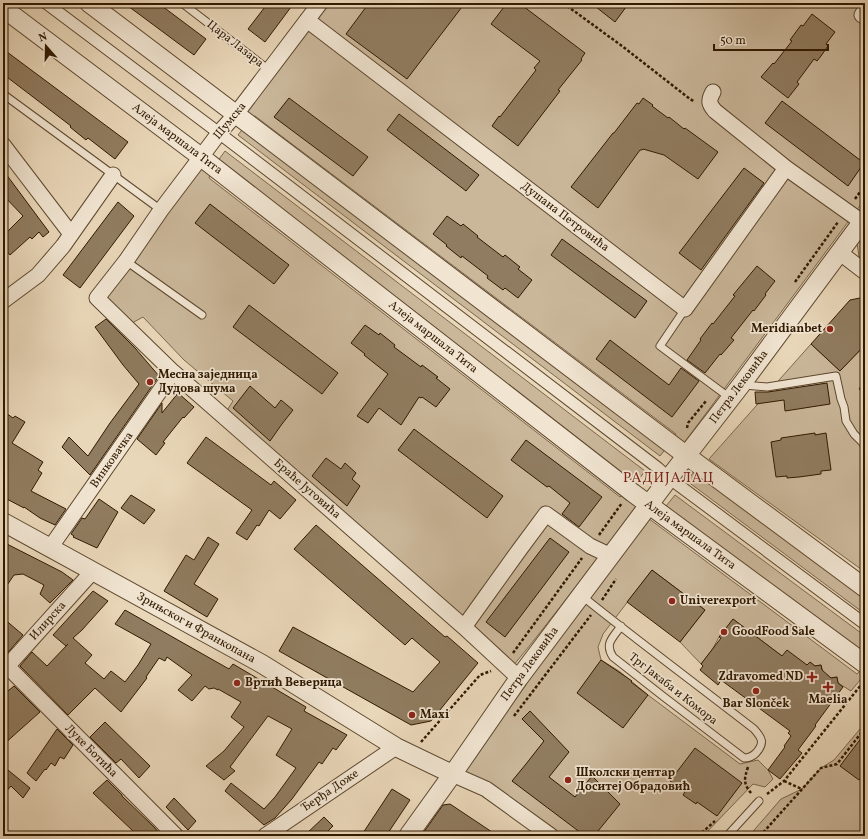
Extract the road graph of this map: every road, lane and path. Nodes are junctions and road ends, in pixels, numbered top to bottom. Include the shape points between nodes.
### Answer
1 (46, 3) edge
2 (89, 3) edge
3 (182, 3) edge
4 (320, 3) edge
5 (563, 3) edge
6 (3, 8) edge
7 (307, 20) junction
8 (269, 70) junction
9 (3, 94) edge
10 (712, 99) joint
11 (236, 114) junction
12 (219, 133) junction
13 (3, 145) edge
14 (201, 157) junction
15 (786, 168) junction
16 (113, 175) junction
17 (865, 185) edge
18 (160, 210) junction
19 (846, 210) junction
20 (864, 220) edge
21 (71, 234) junction
22 (839, 252) junction
23 (126, 261) junction
24 (865, 272) edge
25 (793, 286) dead end
26 (97, 298) joint
27 (3, 301) edge
28 (685, 309) junction
29 (202, 315) dead end
30 (173, 372) junction
31 (865, 376) edge
32 (741, 385) junction
33 (860, 390) dead end
34 (723, 393) junction
35 (694, 433) junction
36 (865, 448) edge
37 (680, 451) junction
38 (669, 478) junction
39 (633, 494) junction
40 (649, 505) junction
41 (3, 522) edge
42 (590, 546) junction
43 (50, 548) junction
44 (611, 556) junction
45 (93, 571) junction
46 (616, 578) dead end
47 (865, 588) edge
48 (582, 596) junction
49 (597, 608) junction
50 (865, 624) edge
51 (621, 626) junction
52 (464, 627) junction
53 (865, 664) edge
54 (506, 666) junction
55 (5, 668) edge
56 (519, 678) junction
57 (865, 680) edge
58 (514, 716) dead end
59 (865, 728) edge
60 (420, 743) dead end
61 (396, 746) junction
62 (749, 758) junction
63 (452, 774) junction
64 (784, 781) junction
65 (802, 789) junction
66 (759, 801) junction
67 (715, 821) dead end
68 (176, 836) edge
69 (265, 836) edge
70 (408, 836) edge
71 (552, 836) edge
72 (698, 836) edge
73 (727, 836) edge
74 (760, 836) edge

1 - 12 street
2 - 11 street
3 - 8 lane, Цара Лазара
4 - 7 street, Шумска
5 - 10 path via 690,99 699,104
6 - 14 street, Алеја маршала Тита
7 - 8 street, Шумска
7 - 28 street, Душана Петровића
8 - 11 street, Шумска
9 - 16 lane
10 - 15 street via 715,111
11 - 12 street, Шумска
11 - 37 street
12 - 14 street, Шумска
12 - 38 street
13 - 21 street
14 - 18 street, Шумска
14 - 39 street, Алеја маршала Тита
15 - 19 street
15 - 28 street
16 - 18 lane
16 - 21 street
17 - 19 path
18 - 23 street, Шумска
19 - 20 street
19 - 25 path
20 - 22 street, Петра Лековића
21 - 27 street via 38,275
22 - 24 street
22 - 32 street, Петра Лековића
23 - 26 street, Шумска
23 - 29 lane
26 - 30 street, Браће Југовића
28 - 34 lane via 660,346
30 - 43 street, Винковачка
30 - 52 street, Браће Југовића
31 - 33 path
32 - 34 street, Петра Лековића
32 - 36 lane via 767,387 836,376 846,421
34 - 35 street, Петра Лековића
34 - 35 path via 688,423
35 - 37 street, Петра Лековића
35 - 37 path
37 - 38 street, Петра Лековића
37 - 47 street
38 - 40 street, Петра Лековића
38 - 50 street
39 - 40 street, Алеја маршала Тита
39 - 42 path via 624,500
40 - 44 street, Петра Лековића
40 - 53 street, Алеја маршала Тита
41 - 43 street, Зрињског и Франкопана
42 - 44 street
42 - 52 street via 546,514
42 - 54 path via 514,651
43 - 45 street, Зрињског и Франкопана
44 - 48 street, Петра Лековића
45 - 55 street, Илирска
45 - 61 street, Зрињског и Франкопана via 262,664
46 - 49 path
48 - 49 lane
48 - 56 street, Петра Лековића
49 - 51 lane
49 - 58 path
51 - 62 lane, Трг Јакаба и Комора via 609,644 614,657 744,758
51 - 62 lane via 754,728 762,744 754,756
52 - 54 street, Браће Југовића
54 - 56 street, Браће Југовића
54 - 60 path via 480,675
55 - 68 street, Луке Ботића
56 - 63 street, Петра Лековића
57 - 64 path
59 - 65 path via 837,764 821,768
61 - 63 street, Зрињског и Франкопана
61 - 69 street, Ђерђа Доже
62 - 66 path via 745,784
63 - 70 street, Петра Лековића
63 - 71 street, Зрињског и Франкопана via 486,789
64 - 65 path
64 - 66 path
65 - 74 path
66 - 73 lane
67 - 72 path

